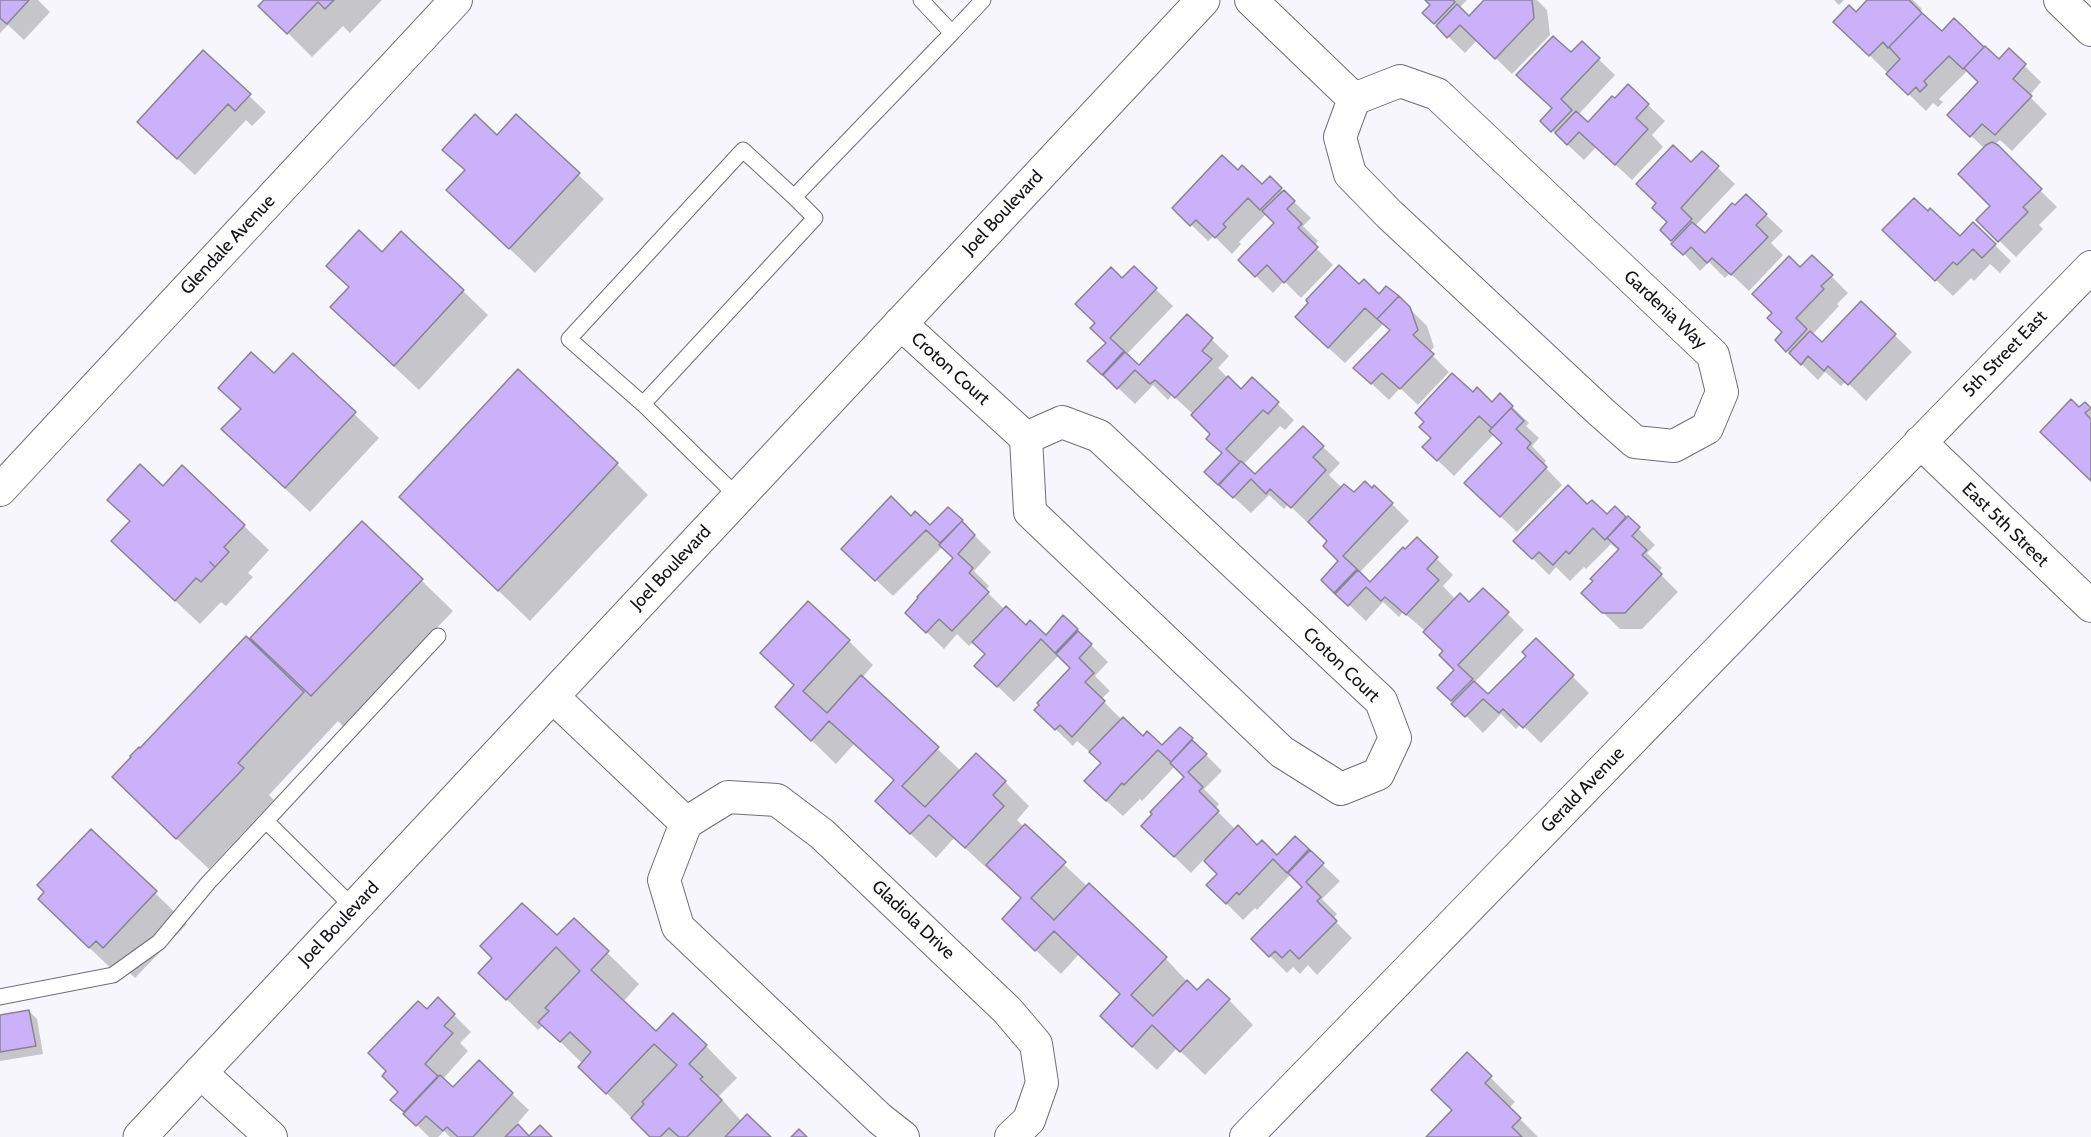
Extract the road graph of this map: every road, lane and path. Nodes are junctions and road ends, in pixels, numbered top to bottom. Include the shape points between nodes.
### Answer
1 (456, 0) edge
2 (921, 0) edge
3 (983, 0) edge
4 (1203, 0) edge
5 (1251, 0) edge
6 (2060, 0) edge
7 (2088, 22) edge
8 (952, 33) junction
9 (1354, 99) junction
10 (794, 197) junction
11 (2091, 267) edge
12 (900, 323) junction
13 (642, 404) junction
14 (1026, 438) junction
15 (1920, 442) junction
16 (0, 490) edge
17 (738, 496) junction
18 (2091, 606) edge
19 (438, 636) dead end
20 (552, 696) junction
21 (266, 821) junction
22 (686, 823) junction
23 (354, 908) junction
24 (0, 997) edge
25 (200, 1072) junction
26 (140, 1137) edge
27 (271, 1137) edge
28 (903, 1137) edge
29 (1011, 1137) edge
30 (1246, 1137) edge

1 - 16 street, Glendale Avenue
2 - 8 lane
3 - 8 lane
4 - 12 main road, Joel Boulevard
5 - 9 street
6 - 7 street
8 - 10 lane
9 - 9 street, Gardenia Way via 1340,137 1350,174 1592,404 1635,442 1674,447 1707,428 1722,392 1713,355 1437,94 1400,81
10 - 13 lane via 815,218
10 - 13 lane via 743,150 569,339
11 - 15 street, 5th Street East
12 - 14 street, Croton Court
12 - 17 main road, Joel Boulevard
13 - 17 lane
14 - 14 street, Croton Court via 1062,422 1099,436 1381,701 1395,738 1378,774 1341,789 1282,752 1030,512
15 - 18 street, East 5th Street
15 - 30 street, Gerald Avenue
17 - 20 main road, Joel Boulevard
19 - 21 lane
20 - 22 street
20 - 23 main road, Joel Boulevard
21 - 23 lane
21 - 24 lane via 159,942 113,975
22 - 28 street via 664,880 678,927 879,1119
22 - 29 street, Gladiola Drive via 728,797 777,800 822,834 1007,1010 1036,1044 1041,1083 1029,1120
23 - 25 main road, Joel Boulevard
25 - 26 main road, Joel Boulevard
25 - 27 street

